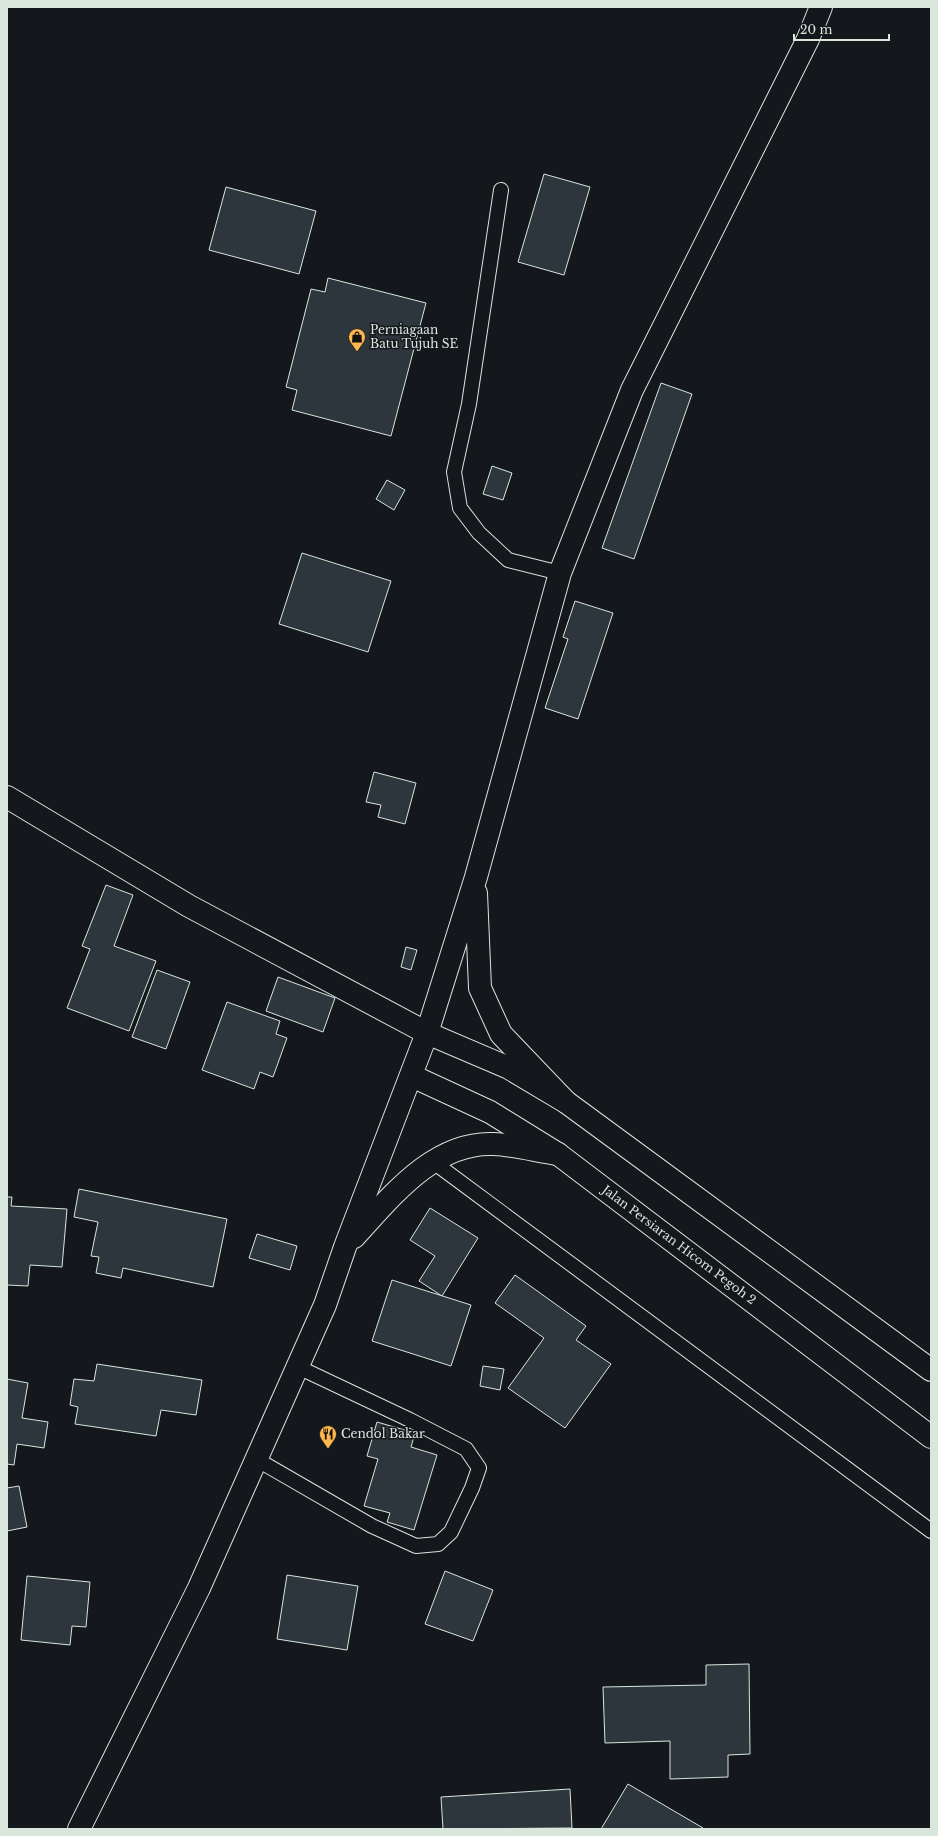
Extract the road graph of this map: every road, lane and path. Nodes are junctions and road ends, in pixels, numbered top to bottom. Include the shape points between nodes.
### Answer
1 (821, 7) edge
2 (501, 190) dead end
3 (560, 573) junction
4 (7, 797) edge
5 (476, 878) junction
6 (427, 1033) junction
7 (412, 1076) junction
8 (566, 1102) junction
9 (558, 1154) junction
10 (432, 1161) junction
11 (345, 1247) junction
12 (298, 1367) junction
13 (931, 1370) edge
14 (931, 1436) edge
15 (256, 1459) junction
16 (931, 1531) edge
17 (79, 1829) edge

1 - 3 main road via 808,39 632,390
2 - 3 lane via 468,404 454,472 460,508 479,533 508,560
3 - 5 main road
4 - 6 main road via 189,906
5 - 6 main road
5 - 8 main road via 480,988 500,1034
6 - 7 main road
6 - 8 main road via 509,1068
7 - 9 main road, Jalan Persiaran Hicom Pegoh 2 via 490,1112
7 - 11 main road
8 - 13 main road
9 - 10 main road via 493,1144 460,1148
9 - 14 main road, Jalan Persiaran Hicom Pegoh 2
10 - 11 main road via 388,1200
10 - 16 lane
11 - 12 main road via 325,1305
12 - 15 main road
12 - 15 lane via 466,1449 479,1468 472,1488 451,1532 438,1544 416,1546 372,1526
15 - 17 main road via 199,1588

